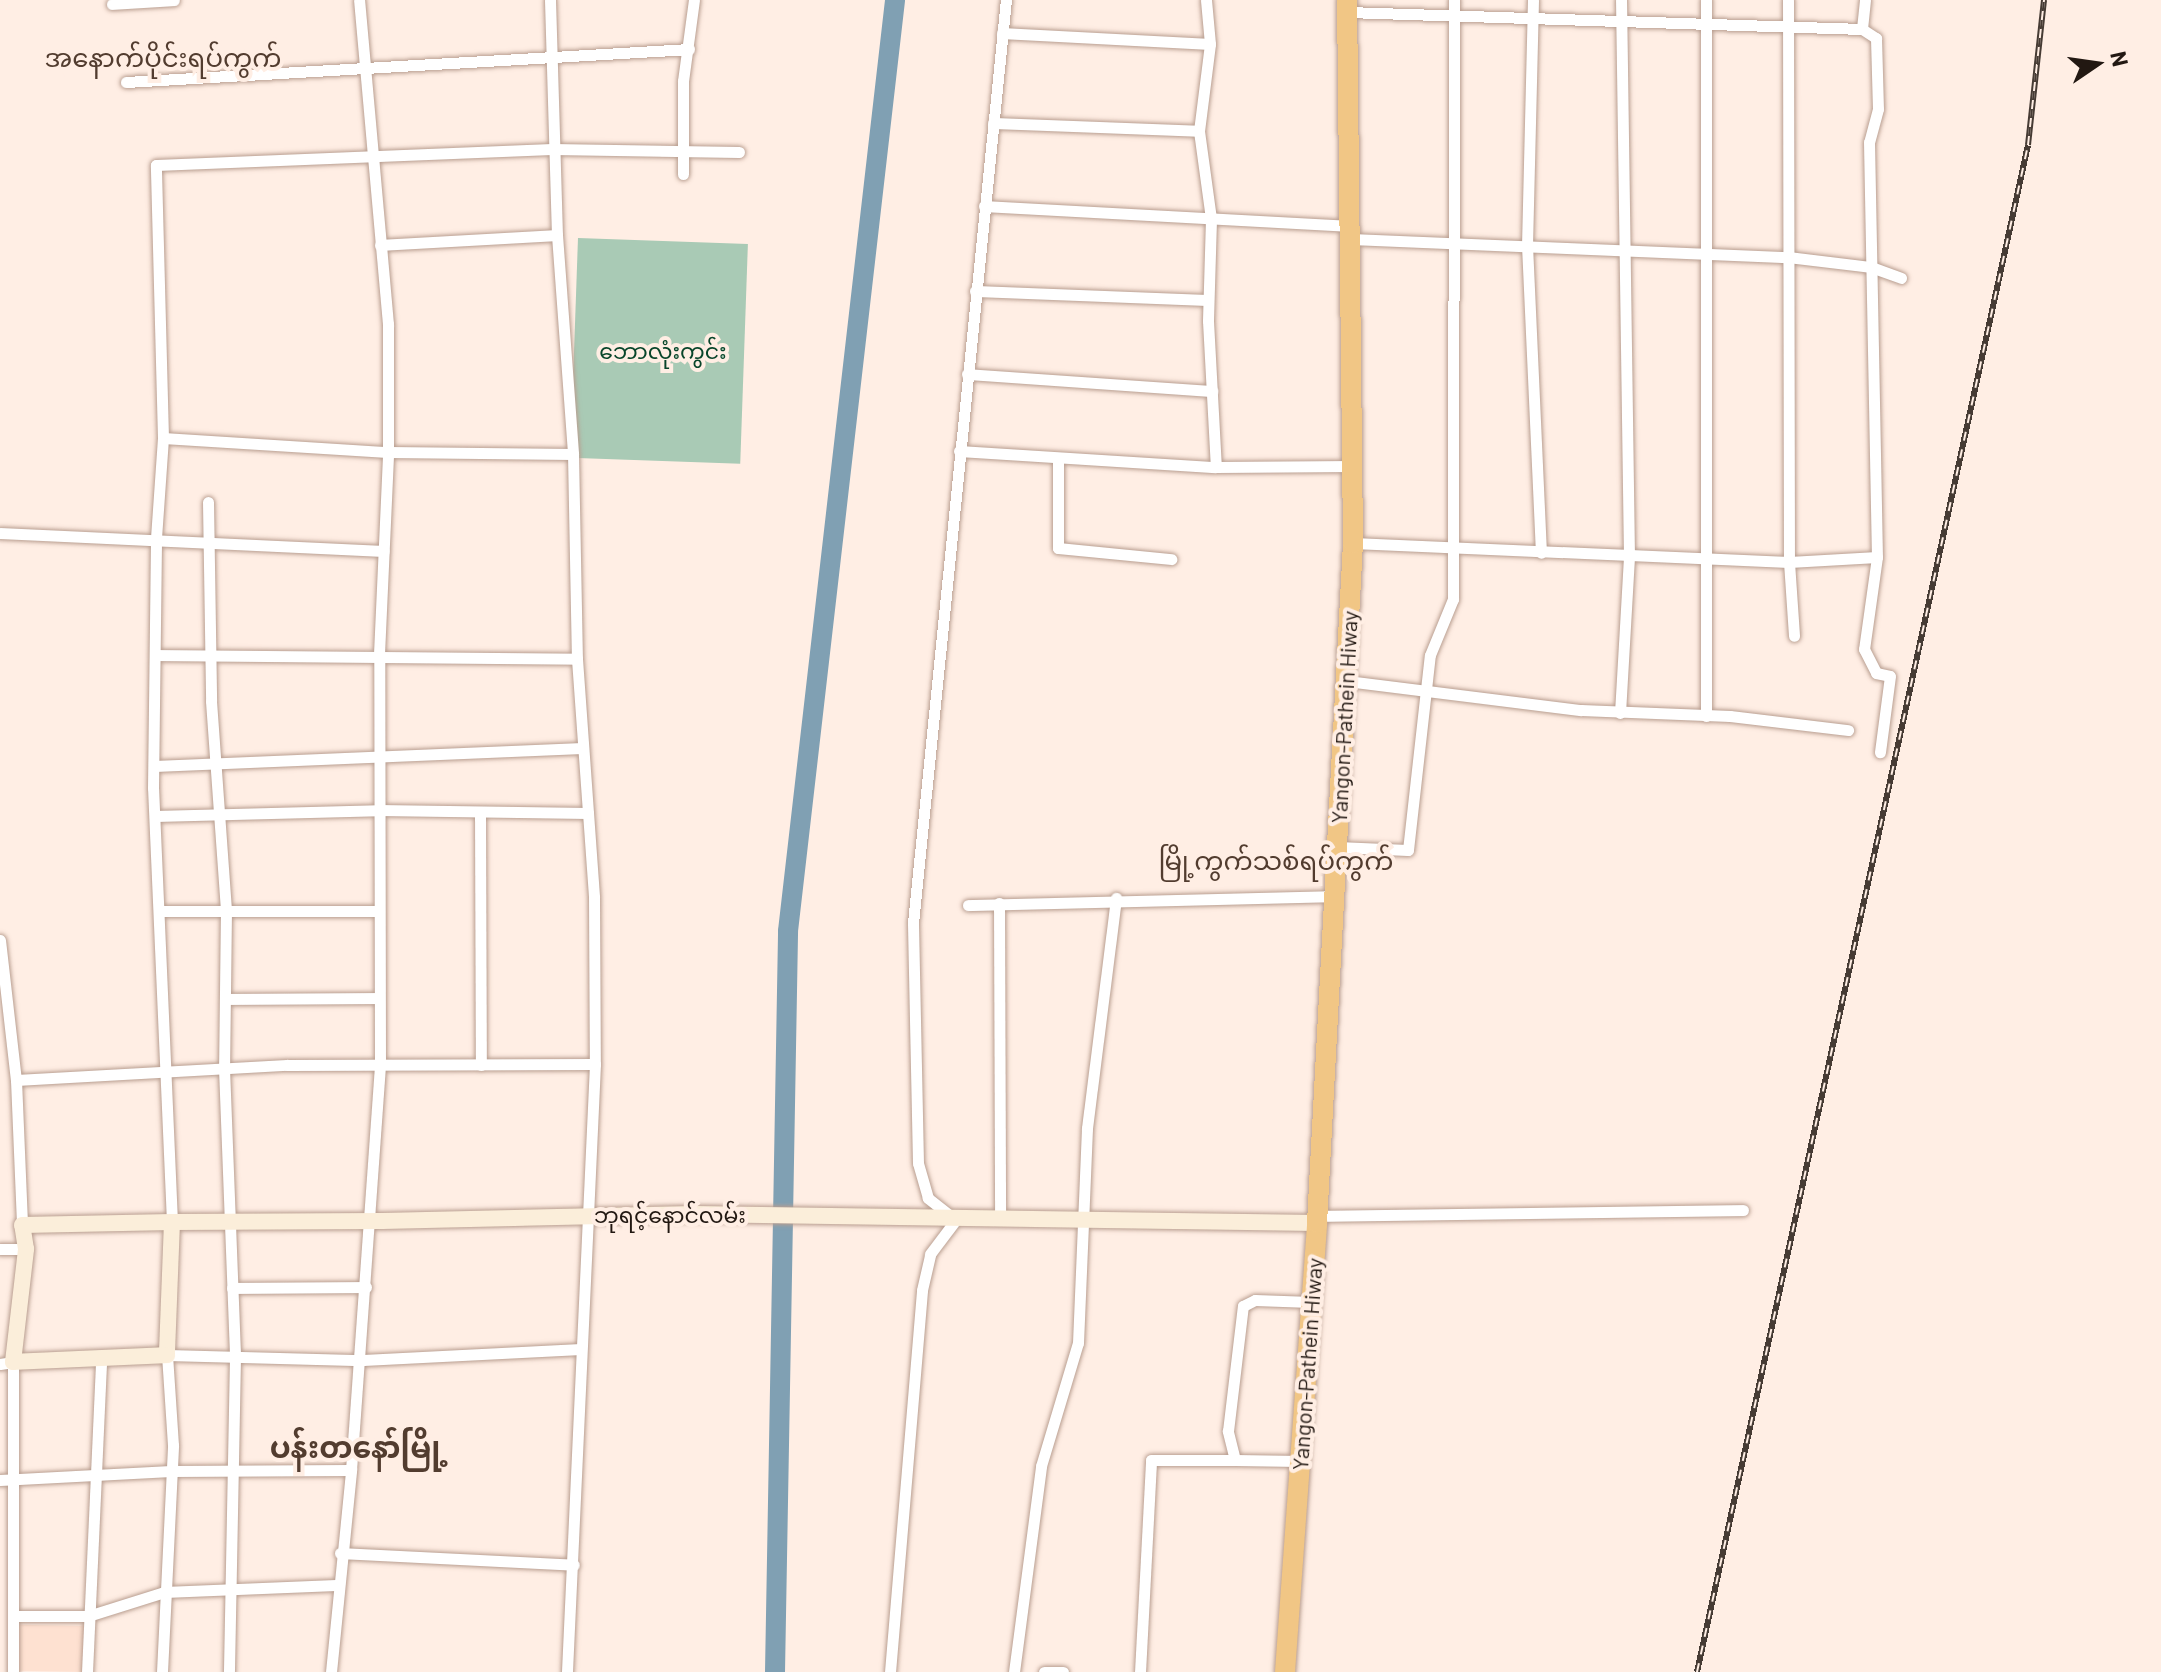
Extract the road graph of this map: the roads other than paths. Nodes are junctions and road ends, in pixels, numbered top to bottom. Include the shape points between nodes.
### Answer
1 (174, 0) edge
2 (359, 0) edge
3 (550, 0) edge
4 (694, 0) edge
5 (1006, 0) edge
6 (1206, 0) edge
7 (1454, 0) edge
8 (1533, 0) edge
9 (1621, 0) edge
10 (1706, 0) edge
11 (1788, 0) edge
12 (1865, 0) edge
13 (112, 4) dead end
14 (1347, 6) edge
15 (1453, 16) junction
16 (1533, 18) junction
17 (1622, 19) junction
18 (1708, 21) junction
19 (1789, 26) junction
20 (1862, 29) junction
21 (1002, 33) junction
22 (1210, 44) junction
23 (689, 49) junction
24 (550, 54) junction
25 (364, 67) junction
26 (126, 82) dead end
27 (993, 123) junction
28 (1199, 131) junction
29 (683, 147) junction
30 (552, 149) junction
31 (739, 152) dead end
32 (375, 157) junction
33 (683, 174) dead end
34 (984, 206) junction
35 (1211, 219) junction
36 (1350, 232) junction
37 (557, 235) junction
38 (380, 245) junction
39 (1450, 245) junction
40 (1527, 245) junction
41 (1622, 247) junction
42 (1709, 253) junction
43 (1788, 257) junction
44 (1871, 267) junction
45 (1901, 278) dead end
46 (975, 291) junction
47 (1208, 300) junction
48 (967, 374) junction
49 (1212, 391) junction
50 (163, 438) junction
51 (959, 451) junction
52 (388, 452) junction
53 (573, 454) junction
54 (1058, 458) junction
55 (1354, 466) junction
56 (1216, 467) junction
57 (208, 502) dead end
58 (0, 533) edge
59 (156, 538) junction
60 (1353, 543) junction
61 (1452, 545) junction
62 (205, 546) junction
63 (384, 551) junction
64 (1541, 553) junction
65 (1629, 557) junction
66 (1877, 557) junction
67 (1171, 559) dead end
68 (1708, 560) junction
69 (1789, 562) junction
70 (1794, 636) dead end
71 (379, 654) junction
72 (156, 655) junction
73 (210, 655) junction
74 (577, 659) junction
75 (1347, 681) junction
76 (1425, 689) junction
77 (1620, 713) junction
78 (1706, 716) junction
79 (1848, 730) dead end
80 (583, 748) junction
81 (1880, 752) dead end
82 (377, 756) junction
83 (215, 763) junction
84 (154, 766) junction
85 (378, 810) junction
86 (480, 812) junction
87 (588, 813) junction
88 (218, 814) junction
89 (155, 816) junction
90 (1337, 847) junction
91 (1334, 896) junction
92 (1116, 898) junction
93 (999, 903) junction
94 (968, 905) dead end
95 (226, 910) junction
96 (160, 911) junction
97 (379, 911) junction
98 (0, 940) edge
99 (379, 998) junction
100 (225, 999) junction
101 (380, 1064) junction
102 (595, 1064) junction
103 (481, 1065) junction
104 (224, 1068) junction
105 (168, 1071) junction
106 (16, 1080) junction
107 (1743, 1210) dead end
108 (588, 1215) junction
109 (953, 1217) junction
110 (1000, 1219) junction
111 (1317, 1219) junction
112 (1084, 1220) junction
113 (369, 1221) junction
114 (172, 1222) junction
115 (230, 1222) junction
116 (22, 1225) junction
117 (0, 1249) edge
118 (26, 1249) junction
119 (366, 1287) junction
120 (232, 1288) junction
121 (1311, 1302) junction
122 (581, 1349) junction
123 (167, 1355) junction
124 (235, 1357) junction
125 (101, 1358) junction
126 (363, 1360) junction
127 (7, 1363) edge
128 (1235, 1460) junction
129 (1300, 1461) junction
130 (351, 1470) junction
131 (171, 1471) junction
132 (231, 1472) junction
133 (97, 1475) junction
134 (6, 1480) edge
135 (340, 1553) junction
136 (574, 1565) junction
137 (336, 1585) junction
138 (230, 1589) junction
139 (164, 1592) junction
140 (13, 1616) junction
141 (88, 1616) junction
142 (13, 1672) edge
143 (87, 1672) edge
144 (162, 1672) edge
145 (229, 1672) edge
146 (331, 1672) edge
147 (567, 1672) edge
148 (890, 1672) edge
149 (1014, 1672) edge
150 (1044, 1672) edge
151 (1063, 1672) edge
152 (1140, 1672) edge
153 (1285, 1672) edge

1 - 13 street
2 - 25 street
3 - 24 street
4 - 23 street
5 - 21 street
6 - 22 street
7 - 15 street
8 - 16 street
9 - 17 street
10 - 18 street
11 - 19 street
12 - 20 street
14 - 15 street
14 - 36 highway, Yangon-Pathein Hiway
15 - 16 street
15 - 39 street
16 - 17 street
16 - 40 street
17 - 18 street
17 - 41 street
18 - 19 street
18 - 42 street
19 - 20 street
19 - 43 street
20 - 44 street via 1876,38 1878,109 1869,142
21 - 22 street
21 - 27 street
22 - 28 street
23 - 24 street
23 - 29 street
24 - 25 street
24 - 30 street
25 - 26 street
25 - 32 street
27 - 28 street
27 - 34 street
28 - 35 street
29 - 30 street
29 - 31 street
29 - 33 street
30 - 32 street
30 - 37 street
32 - 38 street
32 - 50 street via 156,165
34 - 35 street
34 - 46 street
35 - 36 street
35 - 47 street
36 - 39 street
36 - 55 highway, Yangon-Pathein Hiway
37 - 38 street
37 - 53 street
38 - 52 street via 388,324
39 - 40 street
39 - 61 street
40 - 41 street
40 - 64 street
41 - 42 street
41 - 65 street
42 - 43 street
42 - 68 street
43 - 44 street
43 - 69 street
44 - 45 street
44 - 66 street
46 - 47 street
46 - 48 street
47 - 49 street
48 - 49 street
48 - 51 street
49 - 56 street
50 - 52 street
50 - 59 street
51 - 54 street
51 - 109 street via 913,923 918,1163 928,1198
52 - 53 street
52 - 63 street
53 - 74 street
54 - 56 street
54 - 67 street via 1058,548
55 - 56 street
55 - 60 highway, Yangon-Pathein Hiway
57 - 62 street
58 - 59 street
59 - 62 street
59 - 72 street
60 - 61 street
60 - 75 highway, Yangon-Pathein Hiway
61 - 64 street
61 - 76 street via 1453,599 1430,655
62 - 63 street
62 - 73 street
63 - 71 street
64 - 65 street
65 - 68 street
65 - 77 street
66 - 69 street
66 - 81 street via 1864,649 1876,673 1890,676
68 - 69 street
68 - 78 street
69 - 70 street
71 - 73 street
71 - 74 street
71 - 82 street
72 - 73 street
72 - 84 street
73 - 83 street
74 - 80 street
75 - 76 street
75 - 90 highway, Yangon-Pathein Hiway
76 - 77 street
76 - 90 street via 1408,850
77 - 78 street
78 - 79 street
80 - 82 street
80 - 87 street
82 - 83 street
82 - 85 street
83 - 84 street
83 - 88 street
84 - 89 street
85 - 86 street
85 - 88 street
85 - 97 street
86 - 87 street
86 - 103 street
87 - 102 street
88 - 89 street
88 - 95 street
89 - 96 street
90 - 91 highway, Yangon-Pathein Hiway
91 - 92 street
91 - 111 highway, Yangon-Pathein Hiway
92 - 93 street
92 - 112 street via 1087,1128
93 - 94 street
93 - 110 street
95 - 96 street
95 - 97 street
95 - 100 street
96 - 105 street
97 - 99 street
98 - 106 street
99 - 100 street
99 - 101 street
100 - 104 street
101 - 103 street
101 - 104 street
101 - 113 street
102 - 103 street
102 - 108 street
104 - 105 street
104 - 115 street
105 - 106 street
105 - 114 street
106 - 116 street
107 - 111 street
108 - 109 street, ဘုရင့်နောင်လမ်း
108 - 113 street, ဘုရင့်နောင်လမ်း
108 - 122 street
109 - 110 street, ဘုရင့်နောင်လမ်း
109 - 148 street via 930,1254 922,1290
110 - 112 street, ဘုရင့်နောင်လမ်း
111 - 112 street, ဘုရင့်နောင်လမ်း
111 - 121 highway, Yangon-Pathein Hiway
112 - 149 street via 1078,1343 1041,1466
113 - 115 street, ဘုရင့်နောင်လမ်း
113 - 119 street
114 - 115 street, ဘုရင့်နောင်လမ်း
114 - 116 street, ဘုရင့်နောင်လမ်း
114 - 123 street
115 - 120 street
116 - 118 street
117 - 118 street
118 - 127 street
119 - 120 street
119 - 126 street
120 - 124 street
121 - 128 street via 1255,1300 1243,1306 1228,1431
121 - 129 highway, Yangon-Pathein Hiway
122 - 126 street
122 - 136 street
123 - 124 street
123 - 125 street
123 - 131 street
124 - 126 street
124 - 132 street
125 - 127 street
125 - 133 street
126 - 130 street
127 - 134 street
128 - 129 street
128 - 152 street via 1151,1460
129 - 153 highway, Yangon-Pathein Hiway
130 - 132 street
130 - 135 street
131 - 132 street
131 - 133 street
131 - 139 street
132 - 138 street
133 - 134 street
133 - 141 street
134 - 140 street
135 - 136 street
135 - 137 street
136 - 147 street
137 - 138 street
137 - 146 street
138 - 139 street
138 - 145 street
139 - 141 street
139 - 144 street
140 - 141 street
140 - 142 street
141 - 143 street
150 - 151 street

